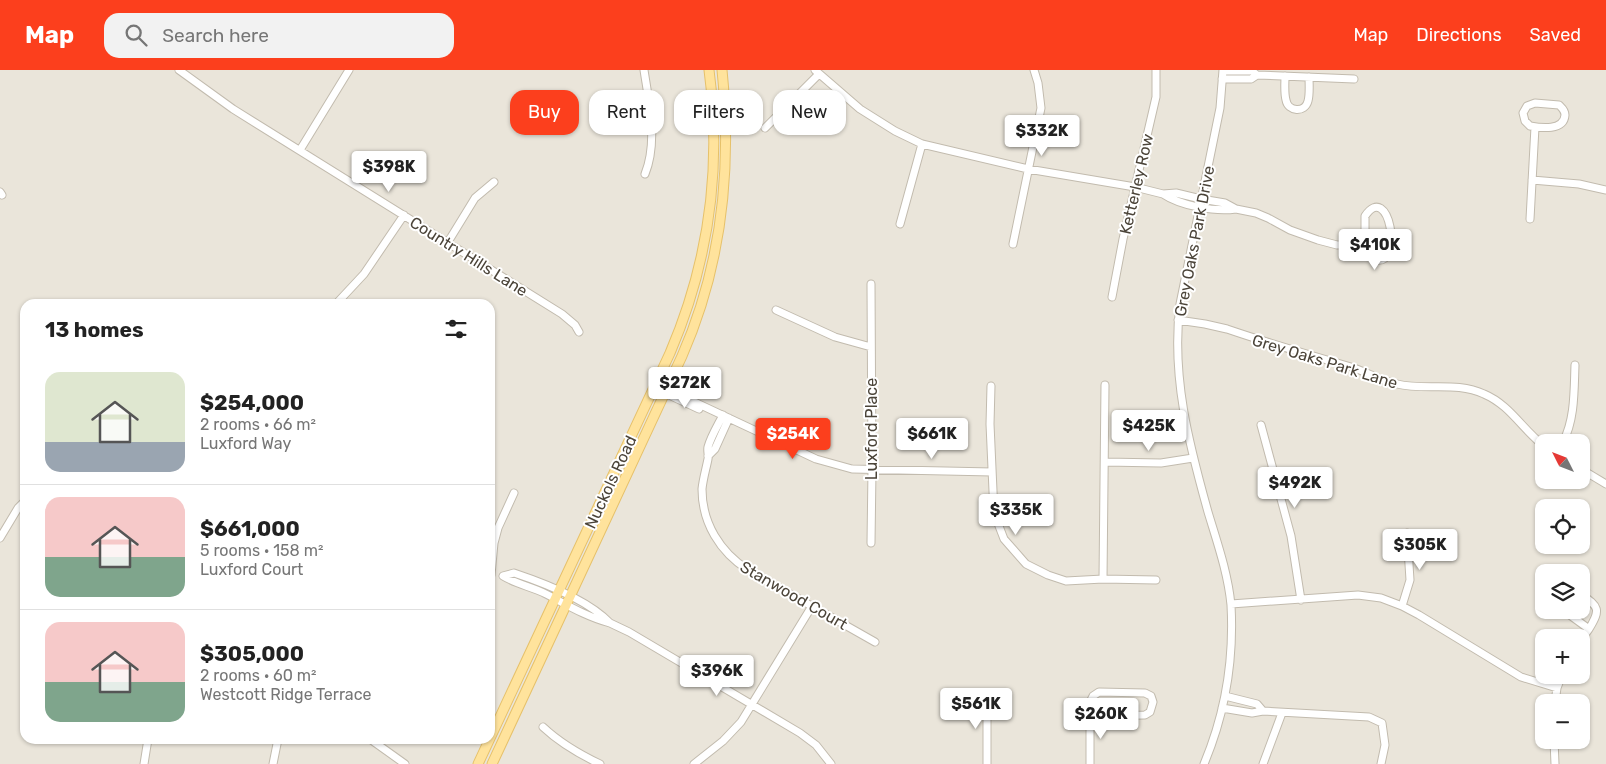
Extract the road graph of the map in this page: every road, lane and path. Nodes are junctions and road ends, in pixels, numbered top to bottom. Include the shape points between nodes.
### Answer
1 (179, 70) edge
2 (350, 70) edge
3 (644, 70) edge
4 (709, 70) edge
5 (722, 70) edge
6 (1034, 70) edge
7 (1156, 70) edge
8 (1223, 70) edge
9 (817, 72) edge
10 (1257, 74) junction
11 (1285, 76) junction
12 (1309, 77) junction
13 (1222, 79) junction
14 (1354, 79) dead end
15 (1535, 127) junction
16 (765, 128) dead end
17 (922, 144) junction
18 (300, 150) junction
19 (1028, 169) junction
20 (645, 174) dead end
21 (1532, 180) junction
22 (494, 182) dead end
23 (1135, 187) junction
24 (1606, 190) edge
25 (1163, 194) junction
26 (1201, 199) junction
27 (1200, 207) junction
28 (1236, 208) junction
29 (404, 215) junction
30 (1530, 219) dead end
31 (900, 224) dead end
32 (448, 242) junction
33 (1012, 244) dead end
34 (1364, 245) junction
35 (871, 284) dead end
36 (1112, 297) dead end
37 (341, 299) edge
38 (776, 310) dead end
39 (1178, 320) junction
40 (579, 332) dead end
41 (871, 347) junction
42 (1575, 365) dead end
43 (656, 384) junction
44 (1105, 385) dead end
45 (991, 386) dead end
46 (667, 389) junction
47 (726, 417) junction
48 (1261, 425) dead end
49 (1566, 434) edge
50 (1535, 437) edge
51 (1193, 458) junction
52 (1106, 462) junction
53 (872, 470) junction
54 (992, 472) junction
55 (1590, 474) edge
56 (1606, 484) edge
57 (514, 493) dead end
58 (20, 506) edge
59 (1407, 533) dead end
60 (0, 538) edge
61 (495, 542) edge
62 (871, 543) dead end
63 (495, 575) edge
64 (1103, 579) junction
65 (1156, 580) dead end
66 (557, 595) junction
67 (1301, 600) junction
68 (569, 601) junction
69 (1590, 601) edge
70 (1230, 604) junction
71 (812, 606) junction
72 (1402, 606) junction
73 (1576, 619) edge
74 (1589, 628) joint
75 (876, 642) dead end
76 (1559, 684) edge
77 (1557, 688) junction
78 (1556, 694) edge
79 (1225, 696) junction
80 (987, 697) dead end
81 (752, 704) junction
82 (1222, 708) junction
83 (1264, 711) junction
84 (1282, 713) junction
85 (1090, 716) junction
86 (544, 727) dead end
87 (495, 728) edge
88 (147, 744) edge
89 (277, 744) edge
90 (377, 744) edge
91 (487, 744) edge
92 (1554, 749) edge
93 (144, 764) edge
94 (273, 764) edge
95 (405, 764) edge
96 (478, 764) edge
97 (492, 764) edge
98 (600, 764) edge
99 (694, 764) edge
100 (830, 764) edge
101 (987, 764) edge
102 (1090, 764) edge
103 (1204, 764) edge
104 (1262, 764) edge
105 (1381, 764) edge
106 (1555, 764) edge

1 - 18 street, Country Hills Lane via 233,109
2 - 18 street
3 - 20 street via 651,144
4 - 43 main road, Nuckols Road via 714,143 711,201 703,254 683,320
5 - 46 main road, Nuckols Road via 726,131 720,229 700,312
6 - 19 street via 1041,108
7 - 23 street, Ketterley Row via 1156,97
8 - 10 street
8 - 13 street, Grey Oaks Park Drive
9 - 16 street
9 - 17 street via 860,109
10 - 11 street
10 - 13 street via 1251,79
11 - 12 street
11 - 12 street via 1286,101 1294,110 1308,103
12 - 14 street
13 - 26 street, Grey Oaks Park Drive via 1220,108
15 - 15 street via 1525,120 1523,113 1527,106 1556,104 1564,110 1564,120 1557,126
15 - 21 street
17 - 19 street
17 - 31 street
18 - 29 street, Country Hills Lane
19 - 23 street
19 - 33 street
21 - 24 street
21 - 30 street
22 - 32 street via 475,198
23 - 25 street
23 - 36 street, Ketterley Row
25 - 26 street via 1176,193
25 - 27 street via 1171,200
26 - 27 street, Grey Oaks Park Drive
26 - 28 street
27 - 28 street
27 - 39 street, Grey Oaks Park Drive
28 - 34 street via 1318,240 1337,245
29 - 32 street, Country Hills Lane
29 - 37 street via 364,274
32 - 40 street, Country Hills Lane via 562,314
34 - 34 street via 1366,252 1376,260 1390,252 1389,219 1382,209 1372,209 1365,216
35 - 41 street, Luxford Place
38 - 41 street via 835,337
39 - 50 street, Grey Oaks Park Lane via 1227,329 1397,384 1450,386 1476,391 1498,401
39 - 51 street, Grey Oaks Park Drive via 1180,390
41 - 53 street, Luxford Place
42 - 49 street via 1572,412
43 - 46 street
43 - 66 main road, Nuckols Road
44 - 52 street
45 - 54 street
46 - 47 street via 707,413
46 - 68 main road, Nuckols Road
47 - 53 street via 816,459 852,469
47 - 71 street, Stanwood Court via 715,449 708,456 704,476 703,500 709,525 722,548 741,566
48 - 67 street via 1290,536
51 - 52 street via 1161,463
51 - 70 street, Grey Oaks Park Drive via 1225,572
52 - 64 street
53 - 54 street
53 - 62 street, Luxford Place
54 - 64 street via 994,512 1004,540 1026,564 1066,581
55 - 56 street
57 - 61 street
58 - 60 street
59 - 72 street via 1410,580
63 - 66 street via 514,573
64 - 65 street
66 - 68 street
66 - 87 main road, Nuckols Road
67 - 70 street
67 - 72 street via 1358,595 1381,598
68 - 81 street via 597,620 629,632
68 - 97 main road, Nuckols Road
69 - 74 street via 1597,608 1597,614
70 - 79 street, Grey Oaks Park Drive via 1231,652
71 - 75 street, Stanwood Court
71 - 81 street
72 - 77 street via 1522,677
73 - 74 street
76 - 77 street
77 - 78 street
79 - 82 street, Grey Oaks Park Drive
79 - 83 street via 1257,704
80 - 101 street
81 - 99 street via 734,730
81 - 100 street via 816,745
82 - 83 street via 1252,713
82 - 103 street, Grey Oaks Park Drive
83 - 84 street
84 - 104 street
84 - 105 street via 1369,717 1382,723 1385,745
85 - 85 street via 1145,715 1150,712 1153,702 1145,692 1098,692 1091,699
85 - 102 street
86 - 98 street via 569,748
88 - 93 street
89 - 94 street
90 - 95 street
91 - 96 main road, Nuckols Road
92 - 106 street

